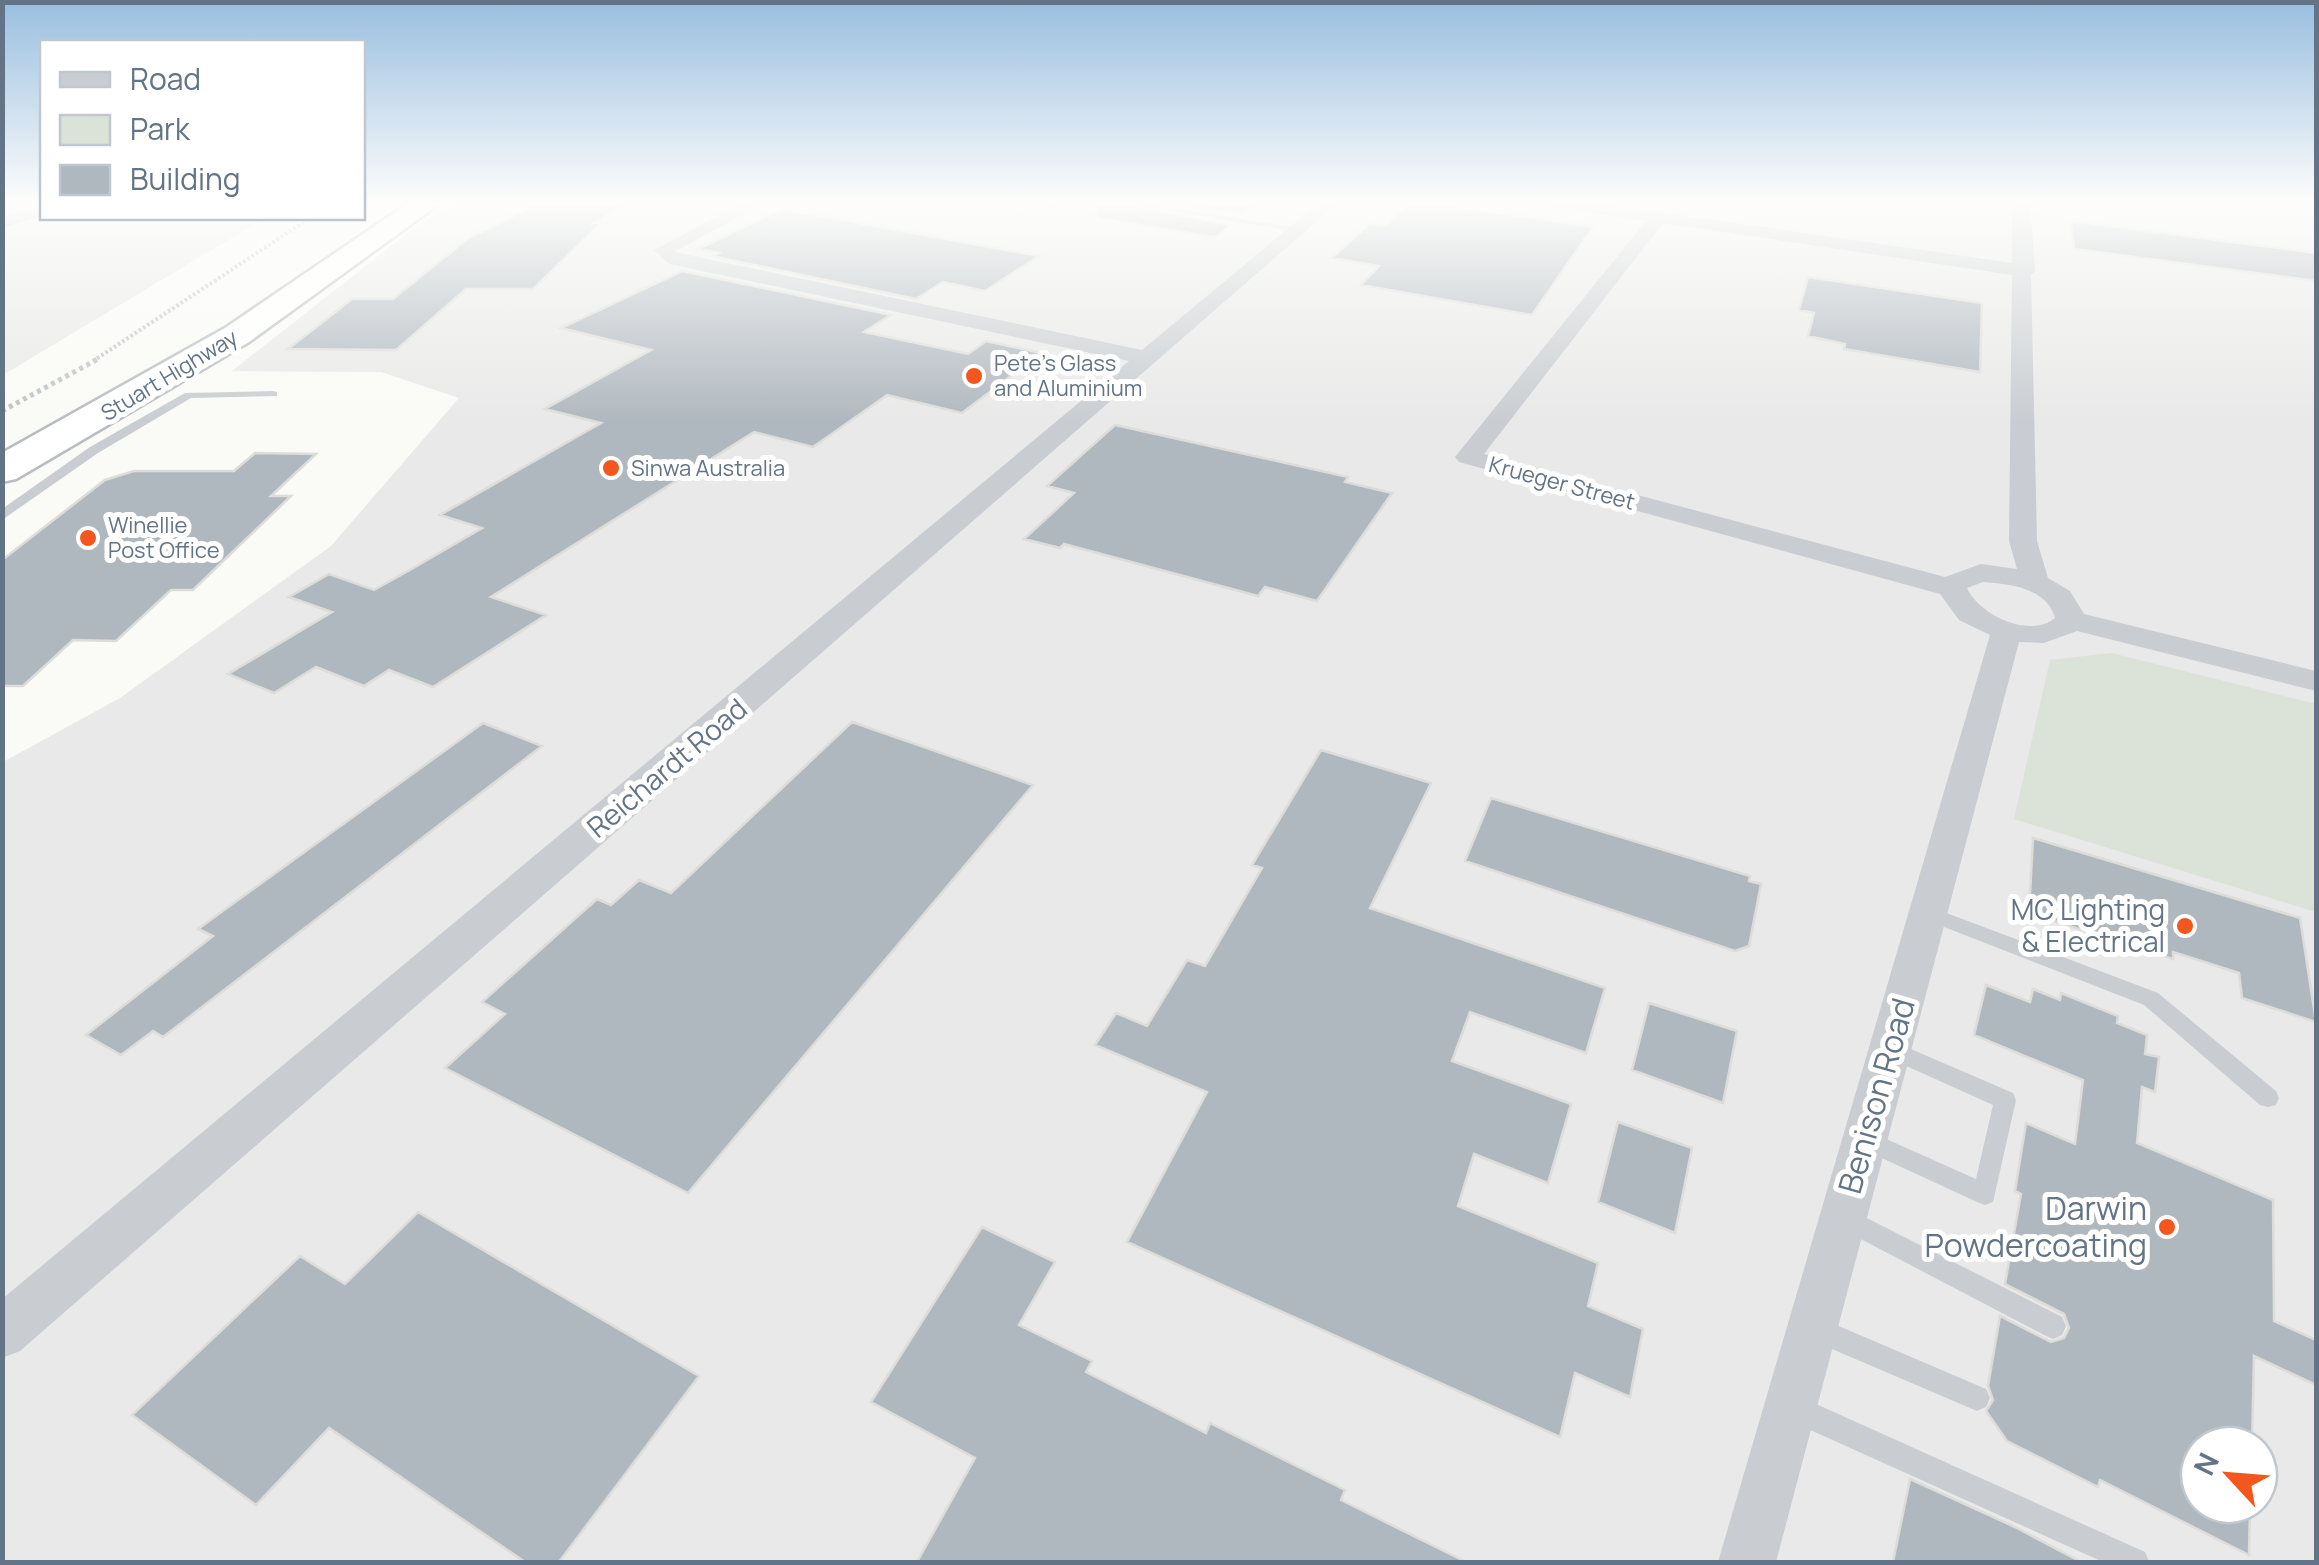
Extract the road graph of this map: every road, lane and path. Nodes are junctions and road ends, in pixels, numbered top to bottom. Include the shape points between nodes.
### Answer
1 (225, 275) edge
2 (282, 275) edge
3 (322, 275) edge
4 (751, 275) edge
5 (1244, 275) edge
6 (1613, 275) edge
7 (2024, 275) edge
8 (1148, 358) junction
9 (200, 359) junction
10 (273, 394) dead end
11 (190, 395) junction
12 (159, 398) junction
13 (2, 411) edge
14 (2, 440) edge
15 (2, 450) edge
16 (2, 470) edge
17 (2, 516) edge
18 (2023, 540) junction
19 (1999, 574) junction
20 (2035, 584) junction
21 (1952, 588) junction
22 (2072, 620) junction
23 (2007, 630) junction
24 (2316, 681) edge
25 (1928, 914) junction
26 (1890, 1049) junction
27 (2268, 1098) dead end
28 (1865, 1140) junction
29 (1843, 1217) junction
30 (2053, 1326) dead end
31 (1813, 1328) junction
32 (2, 1334) edge
33 (1977, 1398) dead end
34 (1791, 1406) junction
35 (1747, 1562) edge
36 (2135, 1562) edge

1 - 13 path via 108,353
2 - 14 highway, Stuart Highway via 168,348
3 - 9 highway, Stuart Highway
4 - 8 street
5 - 8 street, Reichardt Road
6 - 21 street, Krueger Street via 1468,457
7 - 18 street
8 - 32 street, Reichardt Road
9 - 11 lane via 189,376
9 - 12 highway, Stuart Highway
10 - 11 lane
11 - 12 lane
12 - 15 highway via 98,400
12 - 16 highway, Stuart Highway
12 - 17 lane
18 - 19 street
18 - 20 street
19 - 20 street
19 - 21 street via 1966,576
20 - 22 street via 2063,601
21 - 23 street via 1972,616
22 - 23 street via 2043,634
22 - 24 street
23 - 25 street, Benison Road
25 - 26 street, Benison Road
25 - 27 lane via 2152,999
26 - 28 street, Benison Road
26 - 28 lane via 2005,1100 1985,1194
28 - 29 street, Benison Road
29 - 30 lane
29 - 31 street, Benison Road
31 - 33 lane
31 - 34 street, Benison Road
34 - 35 street, Benison Road
34 - 36 lane

